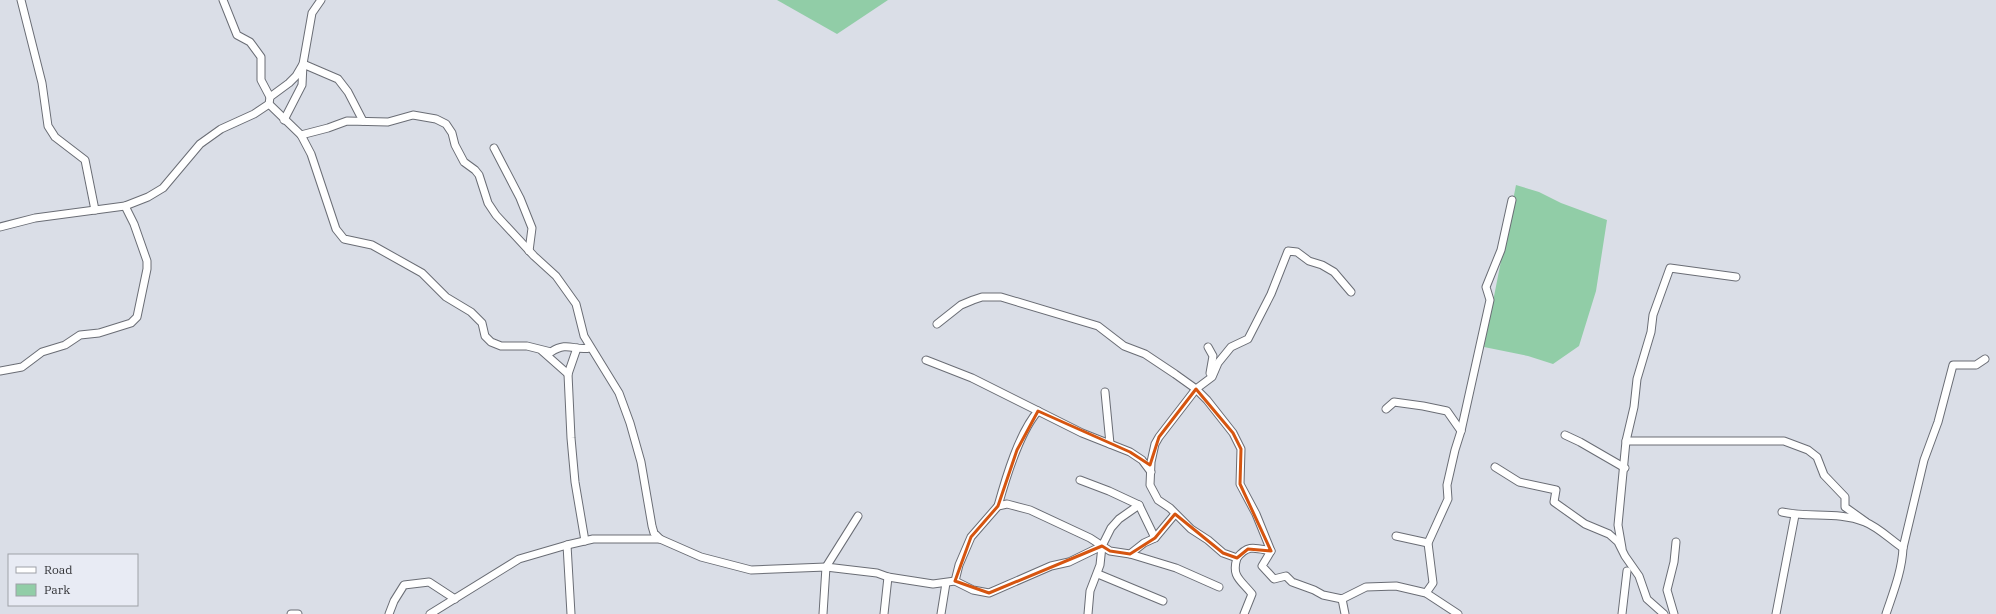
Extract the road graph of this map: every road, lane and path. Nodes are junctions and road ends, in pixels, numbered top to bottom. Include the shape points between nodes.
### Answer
1 (21, 0) edge
2 (223, 0) edge
3 (322, 0) edge
4 (303, 64) junction
5 (270, 100) junction
6 (284, 120) junction
7 (363, 121) junction
8 (301, 135) junction
9 (494, 148) dead end
10 (1512, 200) dead end
11 (125, 206) junction
12 (95, 210) junction
13 (0, 227) edge
14 (529, 250) junction
15 (1736, 277) dead end
16 (1351, 292) dead end
17 (937, 324) dead end
18 (1208, 347) dead end
19 (576, 348) junction
20 (590, 348) junction
21 (542, 351) junction
22 (1985, 359) dead end
23 (926, 360) dead end
24 (0, 371) edge
25 (568, 374) junction
26 (1212, 377) junction
27 (1196, 389) junction
28 (1105, 392) dead end
29 (1386, 409) dead end
30 (1038, 411) junction
31 (1461, 431) junction
32 (1565, 435) dead end
33 (1626, 441) junction
34 (1110, 444) junction
35 (1495, 467) dead end
36 (1624, 468) junction
37 (1151, 472) junction
38 (1080, 480) dead end
39 (1139, 505) junction
40 (998, 506) junction
41 (1782, 512) dead end
42 (1175, 514) junction
43 (1796, 515) junction
44 (858, 516) dead end
45 (1866, 522) junction
46 (1396, 536) dead end
47 (1155, 538) junction
48 (660, 539) junction
49 (585, 541) junction
50 (1676, 542) dead end
51 (1428, 543) junction
52 (567, 545) junction
53 (1102, 546) junction
54 (1622, 548) junction
55 (1903, 548) junction
56 (1271, 551) junction
57 (1130, 554) junction
58 (1237, 558) junction
59 (826, 567) junction
60 (1627, 571) dead end
61 (1098, 574) junction
62 (888, 577) junction
63 (955, 581) junction
64 (946, 583) junction
65 (1219, 587) dead end
66 (1426, 593) junction
67 (455, 599) junction
68 (1342, 599) junction
69 (1162, 601) dead end
70 (291, 614) edge
71 (298, 614) edge
72 (389, 614) edge
73 (430, 614) edge
74 (571, 614) edge
75 (824, 614) edge
76 (884, 614) edge
77 (941, 614) edge
78 (1088, 614) edge
79 (1244, 614) edge
80 (1345, 614) edge
81 (1458, 614) edge
82 (1622, 614) edge
83 (1664, 614) edge
84 (1674, 614) edge
85 (1776, 614) edge
86 (1886, 614) edge

1 - 12 street via 42,83 48,126 55,137 85,160
2 - 5 street via 238,35 250,42 261,57 261,80
3 - 4 street via 312,13
4 - 5 street via 292,80
4 - 6 street via 302,85
4 - 7 street via 338,79
5 - 6 street
5 - 11 street via 254,114 221,129 200,144 163,188 148,198
6 - 8 street
7 - 8 street via 347,121
7 - 14 street via 388,122 413,115 436,119 446,124 464,162 479,175 488,203
8 - 21 street via 311,154 336,229 344,239 372,245 422,273 446,297 471,312 482,323 491,342 501,346 527,346
9 - 14 street via 520,198 532,228
10 - 31 street via 1501,250 1486,287 1490,300
11 - 12 street
11 - 24 street via 147,261 137,317 131,323 99,333 80,334 65,345 42,352 22,367
12 - 13 street via 34,218
14 - 20 street via 567,289 576,304
15 - 33 street via 1670,268 1653,315 1651,332 1637,379
16 - 26 street via 1334,272 1309,261 1297,252 1288,251 1271,294 1248,339 1232,347 1218,363
17 - 27 street via 972,300 992,296 1008,299 1098,326 1124,346 1149,356
18 - 26 street via 1213,356 1210,371
19 - 20 street
19 - 21 street via 561,346 551,352
19 - 25 street
20 - 48 street via 606,369 625,408 640,455 652,526
21 - 25 street
22 - 55 street via 1976,365 1953,365 1938,422 1924,460
23 - 30 street via 972,378
25 - 49 street via 574,474
26 - 27 street
27 - 37 street via 1155,444
27 - 56 street via 1233,433 1241,449 1240,484
28 - 34 street
29 - 31 street via 1394,402 1442,409 1453,417
30 - 34 street
30 - 40 street via 1017,450
31 - 51 street via 1447,485 1448,499
32 - 36 street
33 - 36 street
33 - 45 street via 1784,441 1808,450 1816,457 1824,475 1845,497 1845,507
34 - 37 street via 1142,460
35 - 54 street via 1519,482 1556,490 1554,502 1585,524 1609,534
36 - 54 street via 1618,525
37 - 42 street via 1150,485 1158,500
38 - 39 street via 1109,490
39 - 47 street
39 - 53 street via 1119,519
40 - 53 street via 1007,504 1030,510
40 - 63 street via 971,537
41 - 43 street
42 - 47 street
42 - 58 street via 1223,552
43 - 45 street via 1841,516
43 - 85 street
44 - 59 street
45 - 55 street
46 - 51 street
47 - 57 street
48 - 49 street via 606,538
48 - 59 street via 701,557 751,570
49 - 52 street
50 - 84 street via 1667,590
51 - 66 street via 1433,583
52 - 67 street via 519,559
52 - 74 street
53 - 57 street via 1110,551
53 - 61 street
53 - 63 street via 1069,562 1051,566 988,593 973,590
54 - 83 street via 1639,576 1647,599
55 - 86 street via 1897,580
56 - 58 street via 1243,550
56 - 68 street via 1262,566 1274,579 1286,576 1292,582 1323,596
57 - 65 street via 1176,568
58 - 79 street via 1234,568 1236,575 1252,594
59 - 62 street via 877,573
59 - 75 street
60 - 82 street
61 - 69 street
61 - 78 street via 1090,591
62 - 64 street via 932,584
62 - 76 street
63 - 64 street
64 - 77 street
66 - 68 street via 1396,586 1366,587
66 - 81 street
67 - 72 street via 429,582 404,585
67 - 73 street
68 - 80 street
70 - 71 street

